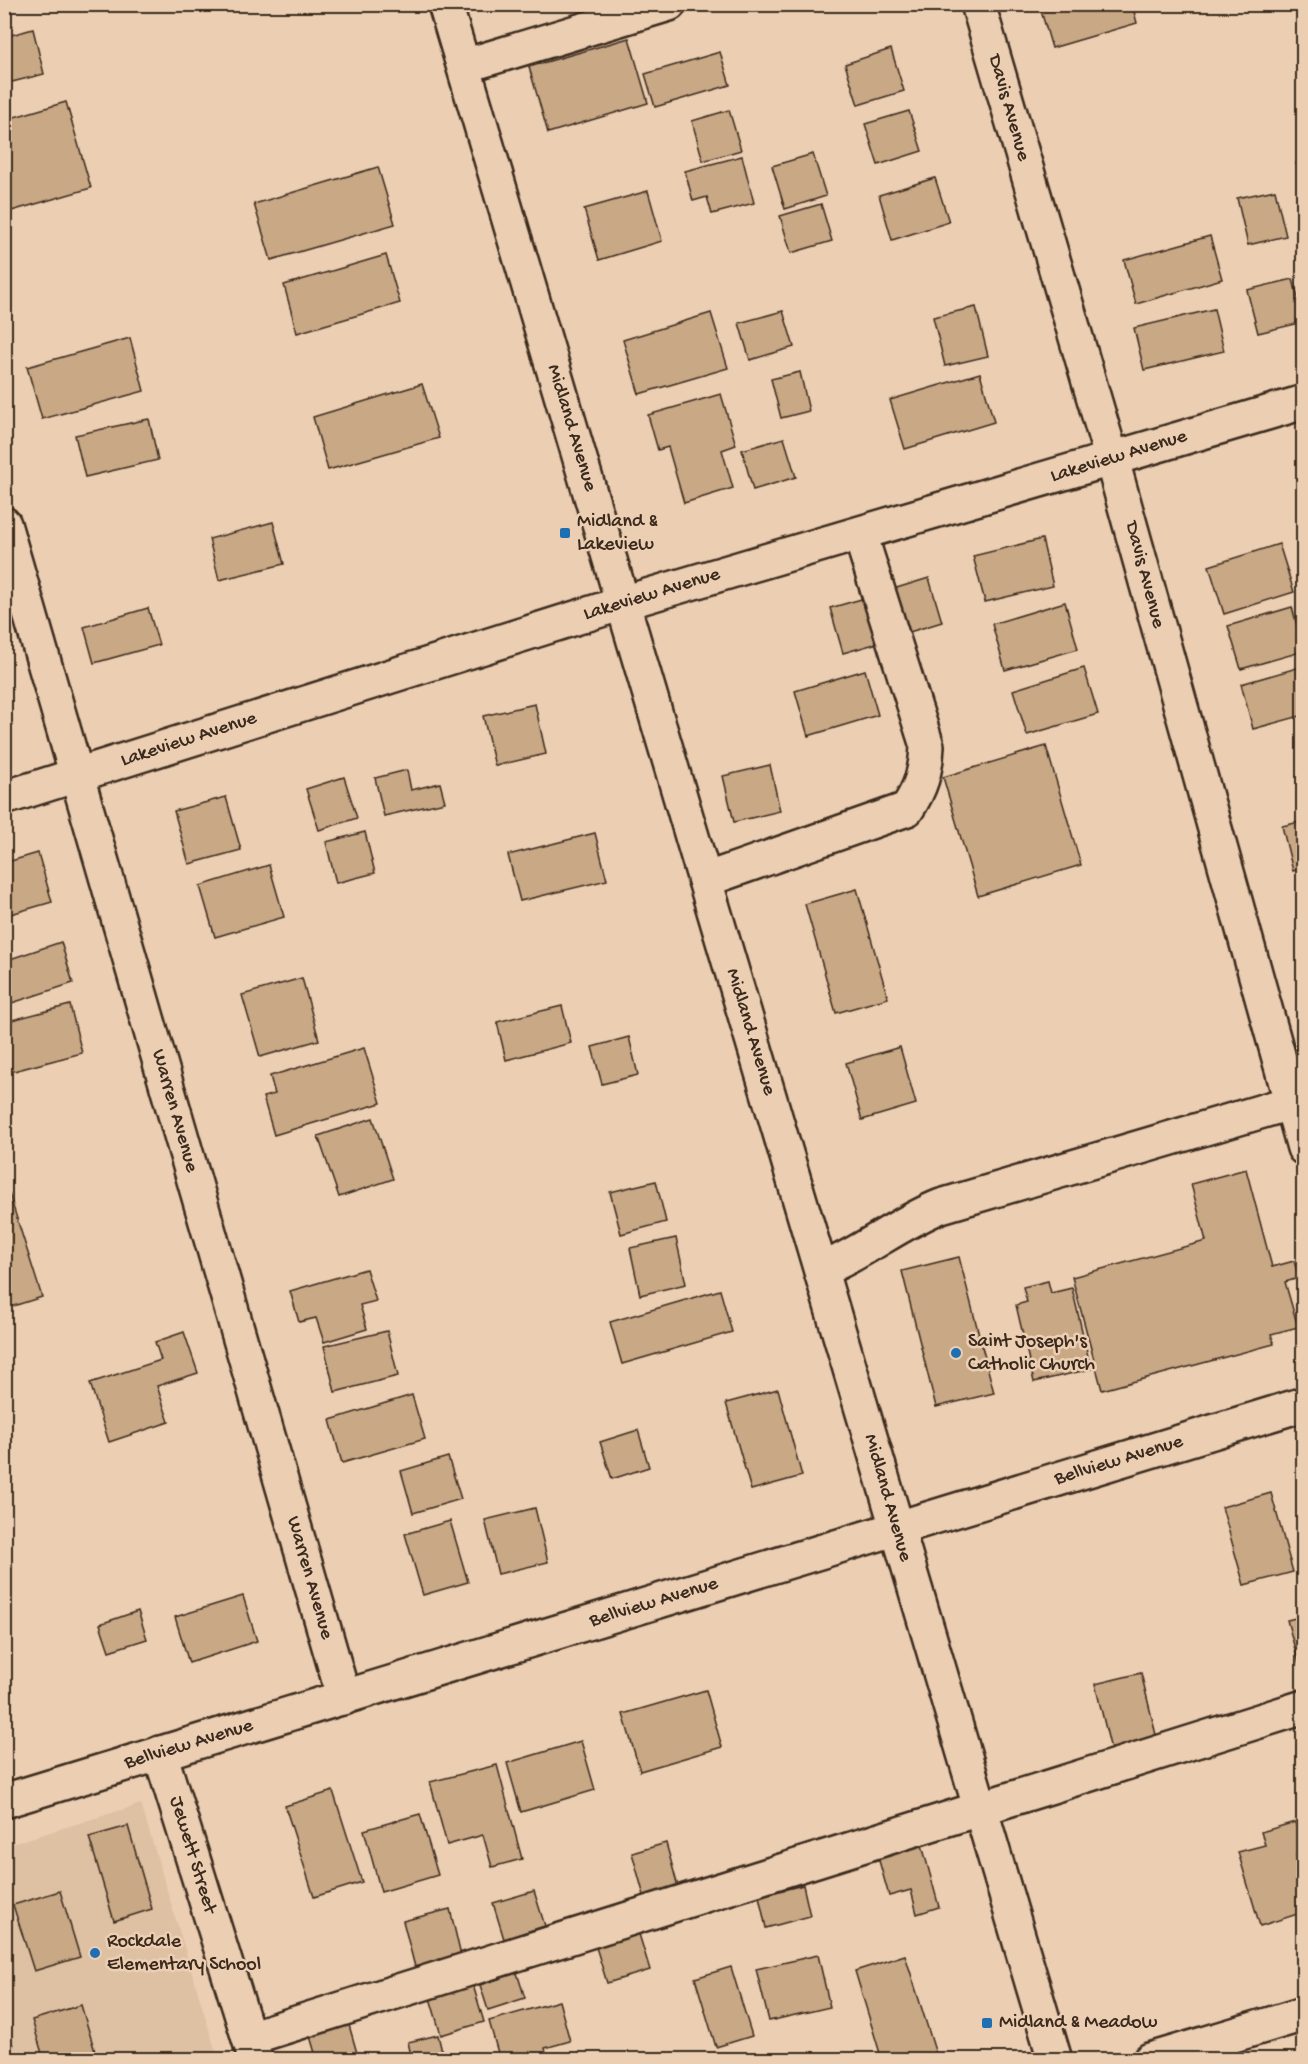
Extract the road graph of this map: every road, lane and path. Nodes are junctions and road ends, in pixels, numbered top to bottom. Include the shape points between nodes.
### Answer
1 (445, 4) edge
2 (669, 4) edge
3 (978, 4) edge
4 (464, 66) junction
5 (1304, 402) edge
6 (1112, 460) junction
7 (4, 524) edge
8 (860, 534) junction
9 (623, 603) junction
10 (76, 776) junction
11 (4, 798) edge
12 (705, 880) junction
13 (1290, 1103) junction
14 (1304, 1148) edge
15 (820, 1270) junction
16 (1304, 1404) edge
17 (896, 1530) junction
18 (344, 1698) junction
19 (1304, 1707) edge
20 (160, 1753) junction
21 (4, 1801) edge
22 (980, 1807) junction
23 (1304, 2014) edge
24 (252, 2049) edge
25 (1055, 2060) edge
26 (1150, 2060) edge

1 - 4 street, Midland Avenue
2 - 4 street
3 - 6 street, Davis Avenue
4 - 9 street, Midland Avenue
5 - 6 street, Lakeview Avenue
6 - 8 street, Lakeview Avenue
6 - 13 street, Davis Avenue
7 - 10 street, Warren Avenue
8 - 9 street, Lakeview Avenue
8 - 12 street via 927,746 926,771 917,793 907,809
9 - 10 street, Lakeview Avenue
9 - 12 street, Midland Avenue
10 - 11 street, Lakeview Avenue
10 - 18 street, Warren Avenue
12 - 15 street, Midland Avenue
13 - 14 street, Davis Avenue
13 - 15 street via 941,1206
15 - 17 street, Midland Avenue
16 - 17 street, Bellview Avenue
17 - 18 street, Bellview Avenue
17 - 22 street, Midland Avenue
18 - 20 street, Bellview Avenue
19 - 22 street
20 - 21 street, Bellview Avenue
20 - 24 street, Jewett Street
22 - 24 street
22 - 25 street, Midland Avenue
23 - 26 street

